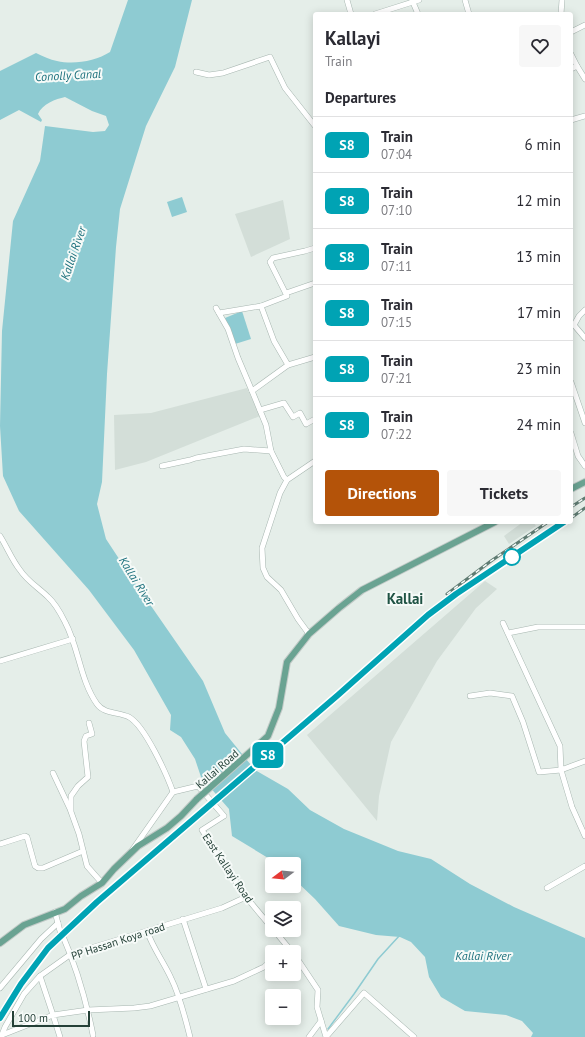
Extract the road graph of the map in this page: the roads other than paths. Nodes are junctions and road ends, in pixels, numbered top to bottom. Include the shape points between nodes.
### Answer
1 (347, 0) edge
2 (419, 0) edge
3 (465, 0) edge
4 (562, 0) edge
5 (412, 1) edge
6 (350, 12) edge
7 (381, 12) edge
8 (417, 12) edge
9 (468, 12) edge
10 (561, 12) edge
11 (585, 25) edge
12 (573, 31) edge
13 (573, 58) edge
14 (577, 66) junction
15 (573, 67) edge
16 (196, 72) dead end
17 (585, 78) edge
18 (585, 116) edge
19 (573, 119) edge
20 (313, 123) edge
21 (313, 249) edge
22 (313, 284) edge
23 (286, 293) junction
24 (261, 306) junction
25 (585, 310) edge
26 (573, 323) edge
27 (573, 325) edge
28 (585, 338) edge
29 (313, 357) edge
30 (288, 365) junction
31 (573, 388) edge
32 (252, 391) junction
33 (260, 410) junction
34 (313, 420) edge
35 (585, 423) edge
36 (573, 440) edge
37 (271, 451) junction
38 (313, 462) edge
39 (162, 466) dead end
40 (585, 466) edge
41 (287, 480) junction
42 (585, 482) edge
43 (573, 488) edge
44 (482, 525) edge
45 (0, 536) edge
46 (503, 623) dead end
47 (585, 627) edge
48 (309, 634) junction
49 (508, 634) junction
50 (73, 639) junction
51 (0, 661) edge
52 (470, 696) dead end
53 (89, 723) dead end
54 (585, 761) edge
55 (561, 770) junction
56 (53, 773) dead end
57 (173, 792) junction
58 (71, 812) junction
59 (585, 836) edge
60 (0, 844) edge
61 (84, 850) junction
62 (130, 854) junction
63 (585, 866) edge
64 (102, 883) junction
65 (547, 888) dead end
66 (246, 897) junction
67 (55, 912) junction
68 (183, 919) junction
69 (265, 920) edge
70 (58, 924) junction
71 (147, 931) junction
72 (280, 937) edge
73 (0, 942) edge
74 (286, 945) edge
75 (71, 954) junction
76 (301, 965) edge
77 (265, 966) edge
78 (40, 976) junction
79 (0, 988) edge
80 (206, 989) junction
81 (178, 997) junction
82 (88, 1010) junction
83 (53, 1015) junction
84 (321, 1021) junction
85 (93, 1035) dead end
86 (1, 1036) edge
87 (60, 1037) edge
88 (190, 1037) edge
89 (309, 1037) edge
90 (326, 1037) edge
91 (414, 1037) edge

1 - 6 street
2 - 5 street
3 - 9 street
4 - 10 street
5 - 7 street
5 - 8 street
11 - 12 street
13 - 14 street
14 - 15 street
14 - 17 street
16 - 20 street via 209,75 223,73 270,57 285,88
18 - 19 street
21 - 23 street via 273,258 270,262
22 - 23 street
23 - 24 street via 287,296
24 - 30 street via 274,341
24 - 32 street via 218,311 228,329
25 - 26 street
27 - 28 street
29 - 30 street
30 - 32 street
31 - 35 street
32 - 33 street
33 - 34 street via 284,403 293,417 300,414 306,424
33 - 37 street
36 - 40 street via 578,456
37 - 39 street via 244,449
37 - 41 street
38 - 41 street
41 - 48 street via 280,493 262,548 263,568 267,577 281,590
42 - 43 main road
44 - 48 main road, Kallai Road via 362,590
45 - 50 street via 19,570 50,598
46 - 49 street
47 - 49 street via 538,627
48 - 62 main road, Kallai Road, bridge via 287,662 279,708 268,736 167,828
49 - 55 street via 560,746
50 - 51 street
50 - 57 street via 85,680 97,704 101,709 136,722 159,760
52 - 55 street via 490,693 512,696 539,772
53 - 58 street via 92,734 86,736 84,741 88,776 71,796
54 - 55 street
55 - 59 street
56 - 58 street
57 - 62 street
57 - 66 street, East Kallayi Road via 198,786 224,816 202,830
58 - 61 street
60 - 61 street via 28,837 35,866 38,868
61 - 64 street via 87,866
62 - 64 main road, Kallai Road
63 - 65 street
64 - 67 main road, Kallai Road via 65,909
66 - 68 street, PP Hassan Koya road via 222,908
66 - 69 street, East Kallayi Road
67 - 70 street
67 - 73 main road, Kallai Road via 24,925
68 - 71 street, PP Hassan Koya road
68 - 80 street
70 - 75 street
70 - 79 street via 41,939
71 - 75 street, PP Hassan Koya road
71 - 81 street
72 - 74 street, East Kallayi Road
75 - 78 street, PP Hassan Koya road
75 - 82 street
76 - 84 street, East Kallayi Road via 318,990 317,1008
77 - 80 street via 234,981
78 - 83 street
78 - 86 street, PP Hassan Koya road via 24,994
80 - 81 street
81 - 82 street via 150,1006
81 - 88 street
82 - 83 street
82 - 85 street
83 - 86 street
83 - 87 street
84 - 89 street
84 - 90 street, East Kallayi Road
90 - 91 street via 364,992

